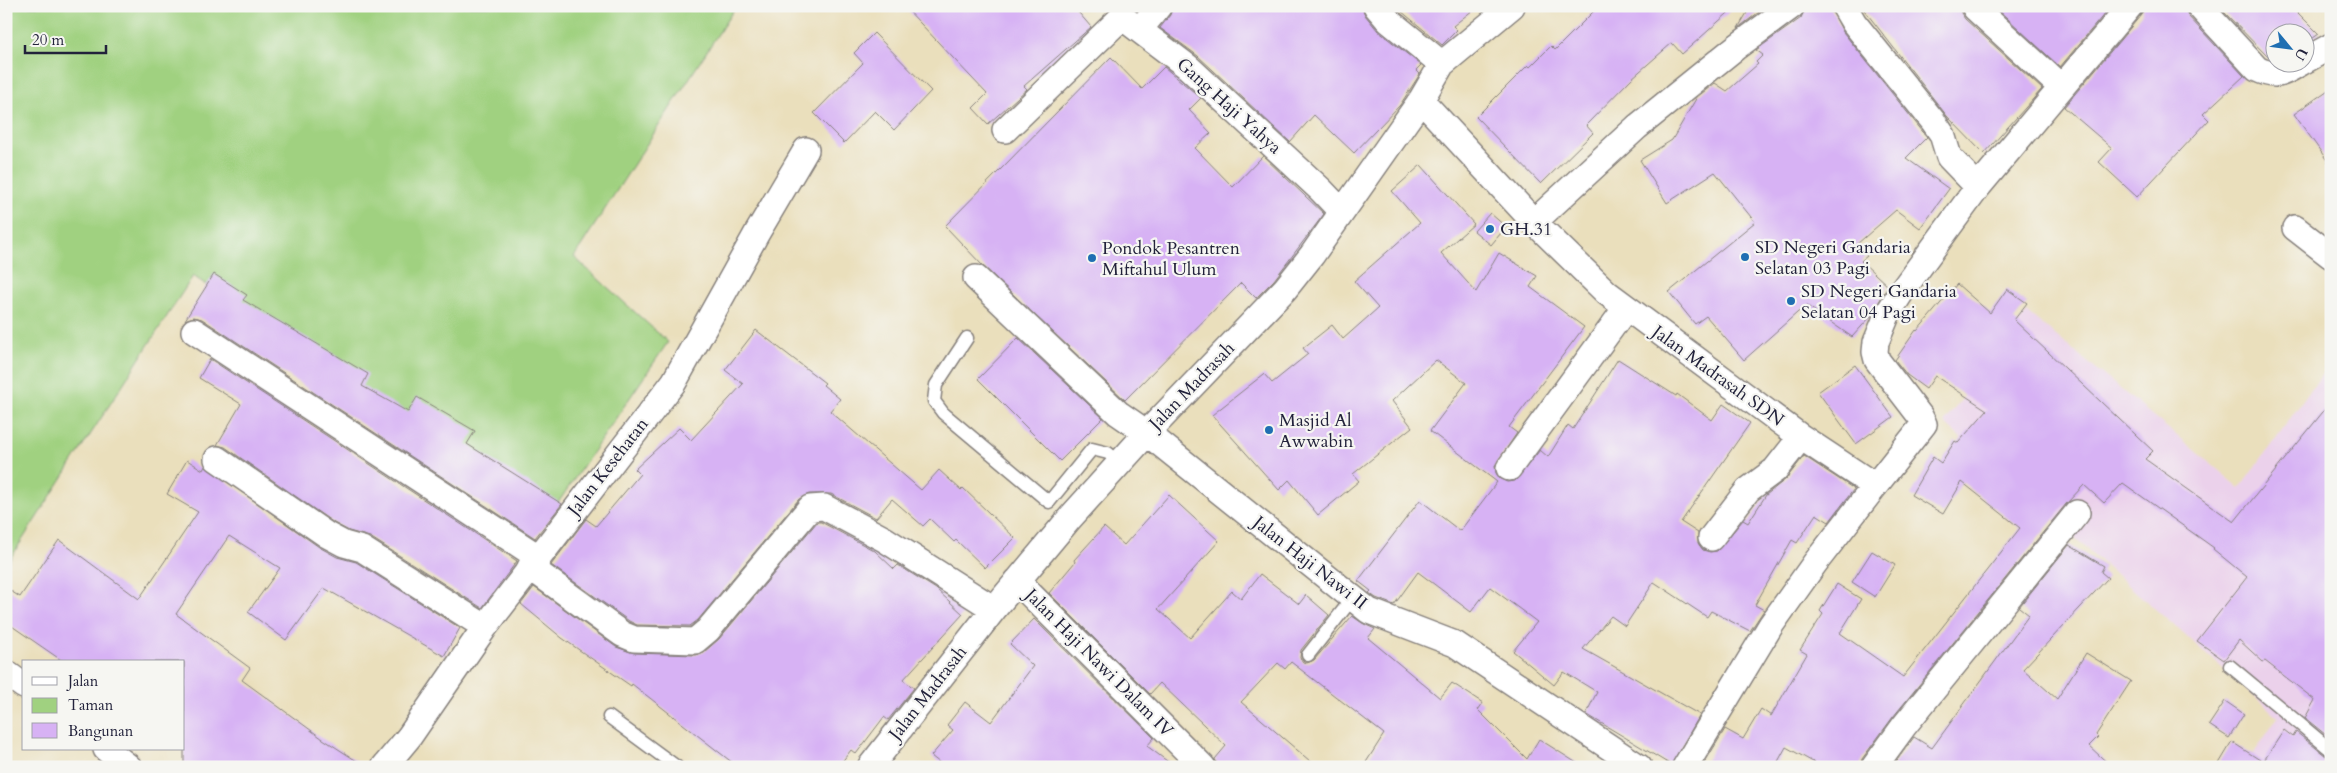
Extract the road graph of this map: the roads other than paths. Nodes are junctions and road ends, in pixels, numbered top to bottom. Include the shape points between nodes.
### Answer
1 (1159, 6) edge
2 (1376, 6) edge
3 (1512, 6) edge
4 (1792, 6) edge
5 (2130, 6) edge
6 (2199, 6) edge
7 (1976, 8) dead end
8 (1849, 15) edge
9 (1124, 17) edge
10 (2331, 46) edge
11 (2314, 56) edge
12 (1442, 64) junction
13 (2286, 72) edge
14 (2061, 87) junction
15 (1421, 100) junction
16 (1005, 130) dead end
17 (806, 150) dead end
18 (1978, 187) junction
19 (1342, 212) junction
20 (1534, 222) junction
21 (2295, 228) dead end
22 (2331, 256) edge
23 (976, 278) dead end
24 (1626, 308) junction
25 (194, 331) dead end
26 (967, 338) dead end
27 (1147, 433) junction
28 (1801, 437) junction
29 (217, 459) dead end
30 (1120, 463) junction
31 (1509, 468) dead end
32 (1875, 486) junction
33 (2078, 513) dead end
34 (1711, 538) dead end
35 (534, 562) junction
36 (1017, 581) junction
37 (1352, 599) junction
38 (994, 610) junction
39 (485, 627) junction
40 (1308, 655) dead end
41 (2230, 666) dead end
42 (6, 673) edge
43 (22, 685) edge
44 (609, 718) dead end
45 (107, 750) edge
46 (2331, 750) edge
47 (1201, 766) edge
48 (129, 767) edge
49 (384, 767) edge
50 (676, 767) edge
51 (870, 767) edge
52 (1639, 767) edge
53 (1685, 767) edge
54 (1874, 767) edge

1 - 9 street
2 - 12 street via 1389,21
3 - 12 street, Jalan Madrasah
4 - 20 street via 1637,127
5 - 14 street
6 - 13 street via 2256,69 2269,75
7 - 14 street
8 - 18 street via 1934,121 1949,157
9 - 16 street
9 - 19 street, Gang Haji Yahya via 1195,74
10 - 11 street
12 - 15 street, Jalan Madrasah
14 - 18 street
15 - 19 street, Jalan Madrasah
15 - 20 street, Jalan Madrasah SDN
17 - 35 street, Jalan Kesehatan via 674,382
18 - 32 street via 1904,288 1888,313 1876,342 1874,352 1877,360 1924,424
19 - 27 street, Jalan Madrasah via 1285,289
20 - 24 street, Jalan Madrasah SDN via 1588,276
21 - 22 street
23 - 27 street, Jalan Haji Nawi II via 1118,413
24 - 28 street, Jalan Madrasah SDN
24 - 31 street
25 - 35 street
26 - 30 lane via 936,385 934,402 1049,502 1092,450 1108,453
27 - 30 street, Jalan Madrasah
27 - 37 street, Jalan Haji Nawi II
28 - 32 street
28 - 34 street, Jalan Madrasah SDN via 1775,470 1748,490
29 - 39 street via 327,535 362,549
30 - 36 street, Jalan Madrasah
32 - 53 street via 1795,591 1745,666
33 - 54 street
35 - 38 street via 622,634 634,639 694,641 708,630 810,508 824,508 884,538
35 - 39 street, Jalan Kesehatan
36 - 38 street, Jalan Madrasah
36 - 47 street, Jalan Haji Nawi Dalam IV
37 - 40 lane
37 - 52 street, Jalan Haji Nawi II via 1369,611 1455,644
38 - 51 street, Jalan Madrasah
39 - 49 street, Jalan Kesehatan via 409,737
41 - 46 lane
42 - 43 street
44 - 50 lane
45 - 48 street

